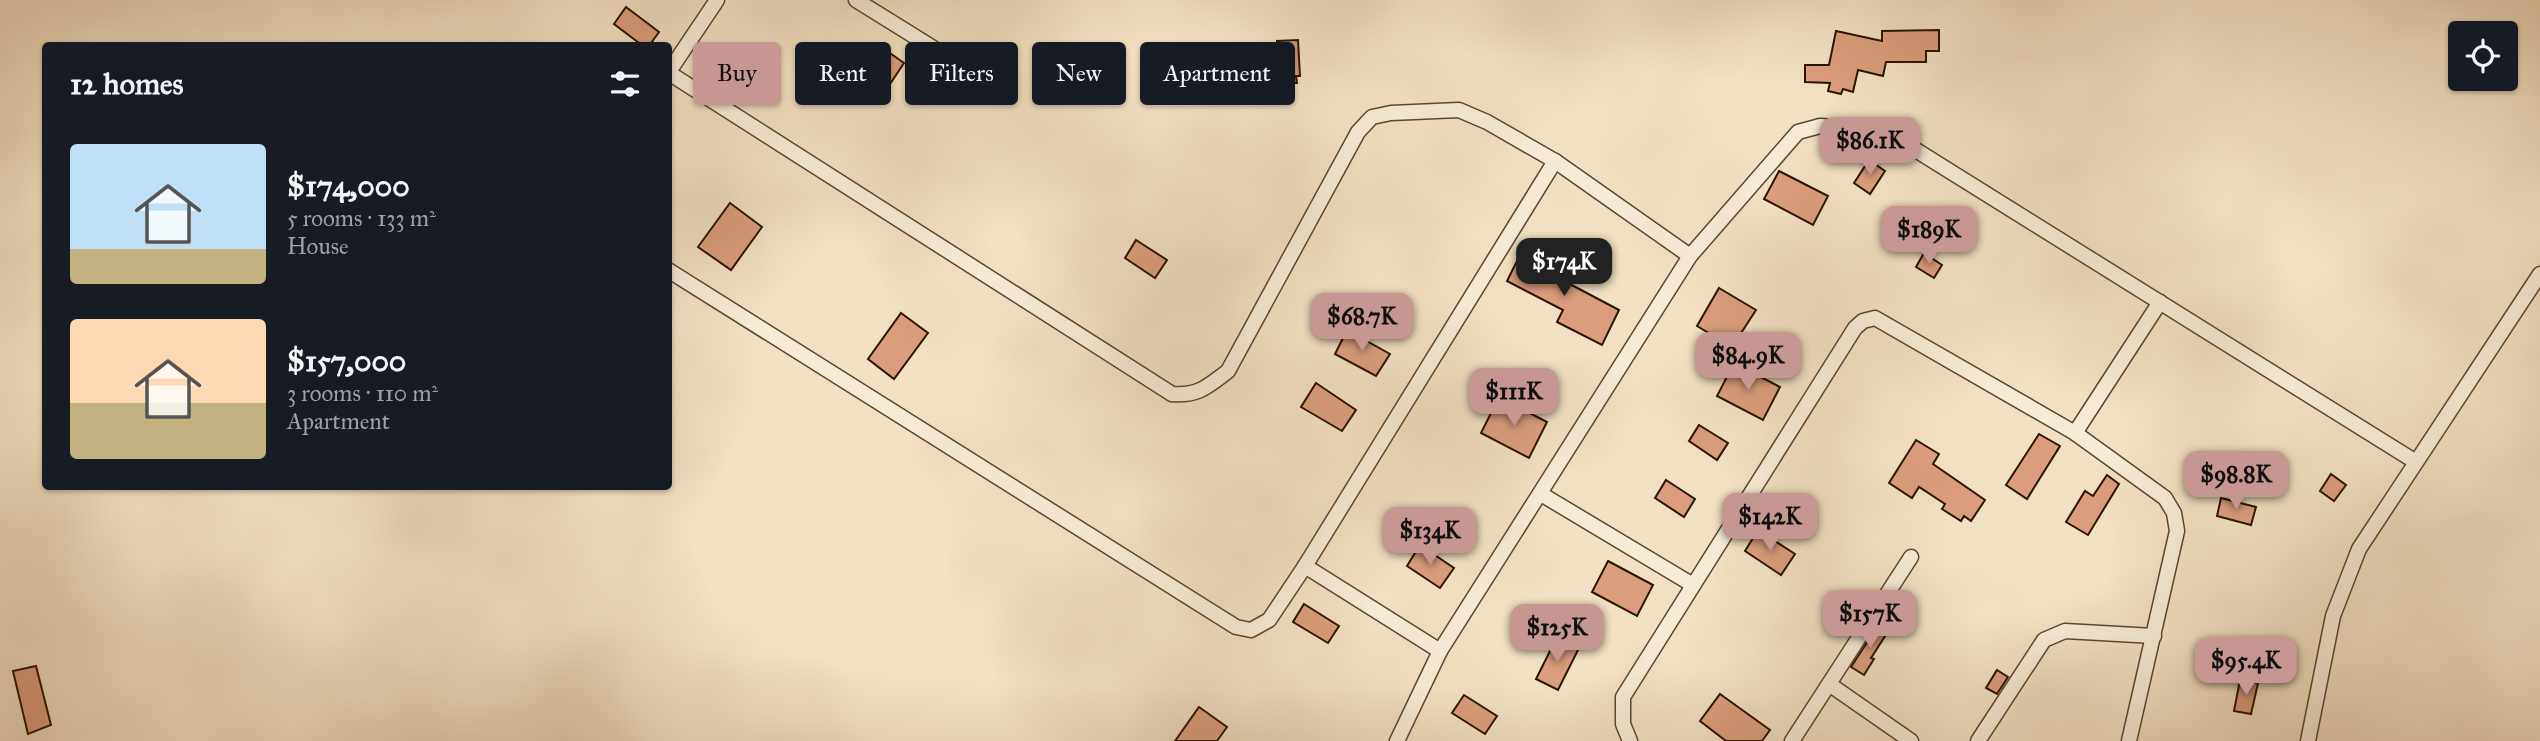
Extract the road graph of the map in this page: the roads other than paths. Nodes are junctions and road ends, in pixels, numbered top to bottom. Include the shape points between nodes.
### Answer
1 (717, 0) edge
2 (856, 0) edge
3 (924, 42) edge
4 (672, 68) edge
5 (672, 75) edge
6 (1555, 161) junction
7 (1690, 256) junction
8 (672, 273) edge
9 (2540, 274) edge
10 (2160, 302) junction
11 (2075, 433) junction
12 (2416, 462) junction
13 (1541, 494) junction
14 (1911, 557) dead end
15 (1305, 566) junction
16 (1693, 585) junction
17 (2154, 636) junction
18 (1440, 651) junction
19 (1829, 684) junction
20 (1397, 741) edge
21 (1630, 741) edge
22 (1792, 741) edge
23 (1911, 741) edge
24 (1978, 741) edge
25 (2129, 741) edge
26 (2308, 741) edge

1 - 4 street
2 - 3 street
5 - 6 street via 1172,394 1189,395 1205,389 1228,371 1357,132 1373,117 1458,110
6 - 7 street
6 - 15 street
7 - 10 street via 1798,132 1820,126 1849,128 1911,148
7 - 13 street
8 - 15 street via 1236,627 1251,630 1269,620
9 - 12 street
10 - 11 street
10 - 12 street
11 - 16 street via 1875,318 1863,321
11 - 17 street via 2165,498 2174,513 2177,531
12 - 26 street via 2359,549 2333,616
13 - 16 street
13 - 18 street
14 - 19 street
15 - 18 street
16 - 21 street via 1623,697 1623,724
17 - 24 street via 2065,631 2044,640
17 - 25 street
18 - 20 street
19 - 22 street
19 - 23 street

